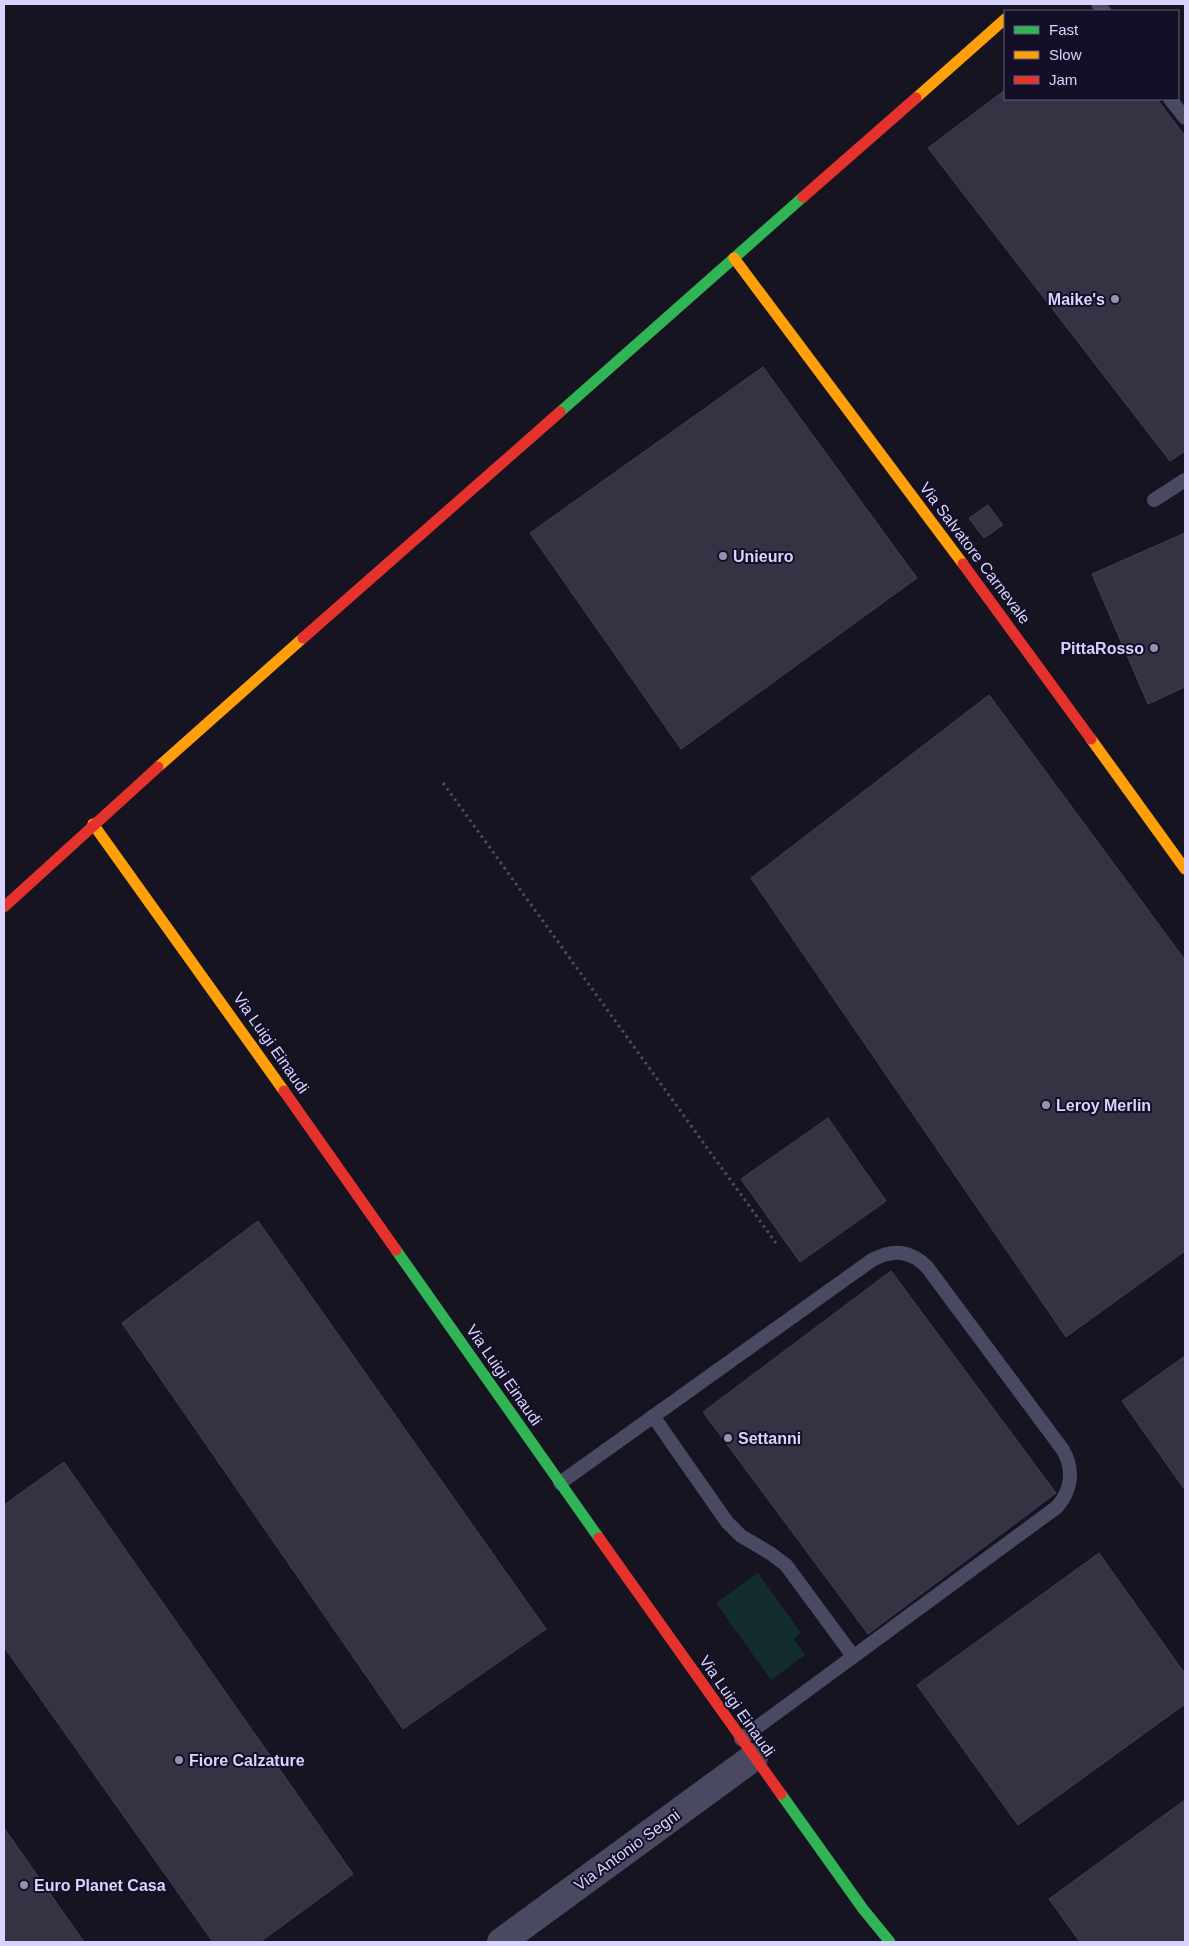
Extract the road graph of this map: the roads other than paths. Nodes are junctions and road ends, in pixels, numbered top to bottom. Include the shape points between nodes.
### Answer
1 (1004, 13) edge
2 (1171, 100) edge
3 (1185, 118) edge
4 (734, 258) junction
5 (1185, 480) edge
6 (1154, 500) dead end
7 (93, 824) junction
8 (1185, 869) edge
9 (4, 906) edge
10 (653, 1416) junction
11 (560, 1483) junction
12 (853, 1656) junction
13 (747, 1748) junction
14 (501, 1942) edge
15 (890, 1942) edge

1 - 4 street
2 - 3 lane
4 - 7 street
4 - 8 street, Via Salvatore Carnevale
5 - 6 lane
7 - 9 street
7 - 11 street, Via Luigi Einaudi
10 - 11 lane
10 - 12 lane via 727,1522 741,1536 786,1565
10 - 12 lane via 877,1257 904,1252 927,1267 1063,1450 1070,1480 1057,1507
11 - 13 street, Via Luigi Einaudi
12 - 13 lane
13 - 14 street, Via Antonio Segni
13 - 15 street, Via Luigi Einaudi

